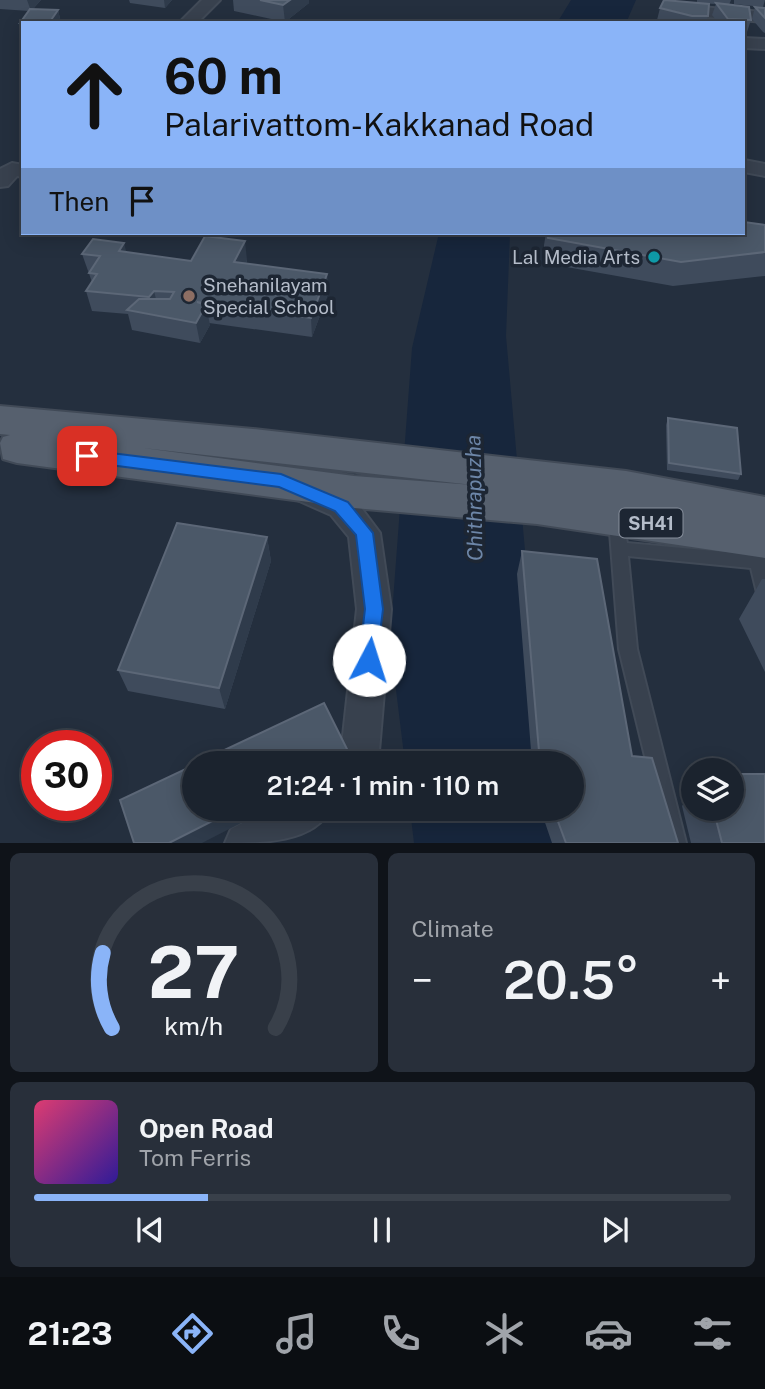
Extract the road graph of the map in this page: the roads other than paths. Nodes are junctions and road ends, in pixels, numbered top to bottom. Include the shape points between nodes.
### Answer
1 (212, 0) edge
2 (700, 12) edge
3 (765, 17) edge
4 (189, 21) edge
5 (745, 43) edge
6 (765, 44) edge
7 (745, 166) edge
8 (765, 170) edge
9 (21, 171) edge
10 (0, 181) edge
11 (0, 420) edge
12 (0, 446) edge
13 (356, 474) junction
14 (281, 481) junction
15 (535, 491) junction
16 (618, 534) junction
17 (761, 538) edge
18 (765, 596) edge
19 (360, 751) edge
20 (287, 821) edge
21 (245, 843) edge
22 (676, 843) edge

1 - 4 street
2 - 3 street
5 - 6 street
7 - 8 street
9 - 10 street via 12,169
11 - 13 main road
12 - 14 main road, SH41
13 - 14 main road, SH41
13 - 15 main road, SH41
14 - 19 street via 342,506 364,533 374,609
15 - 16 main road, SH41
15 - 17 main road via 625,487
16 - 17 main road, SH41
16 - 22 lane via 628,649
17 - 18 lane
20 - 21 street

